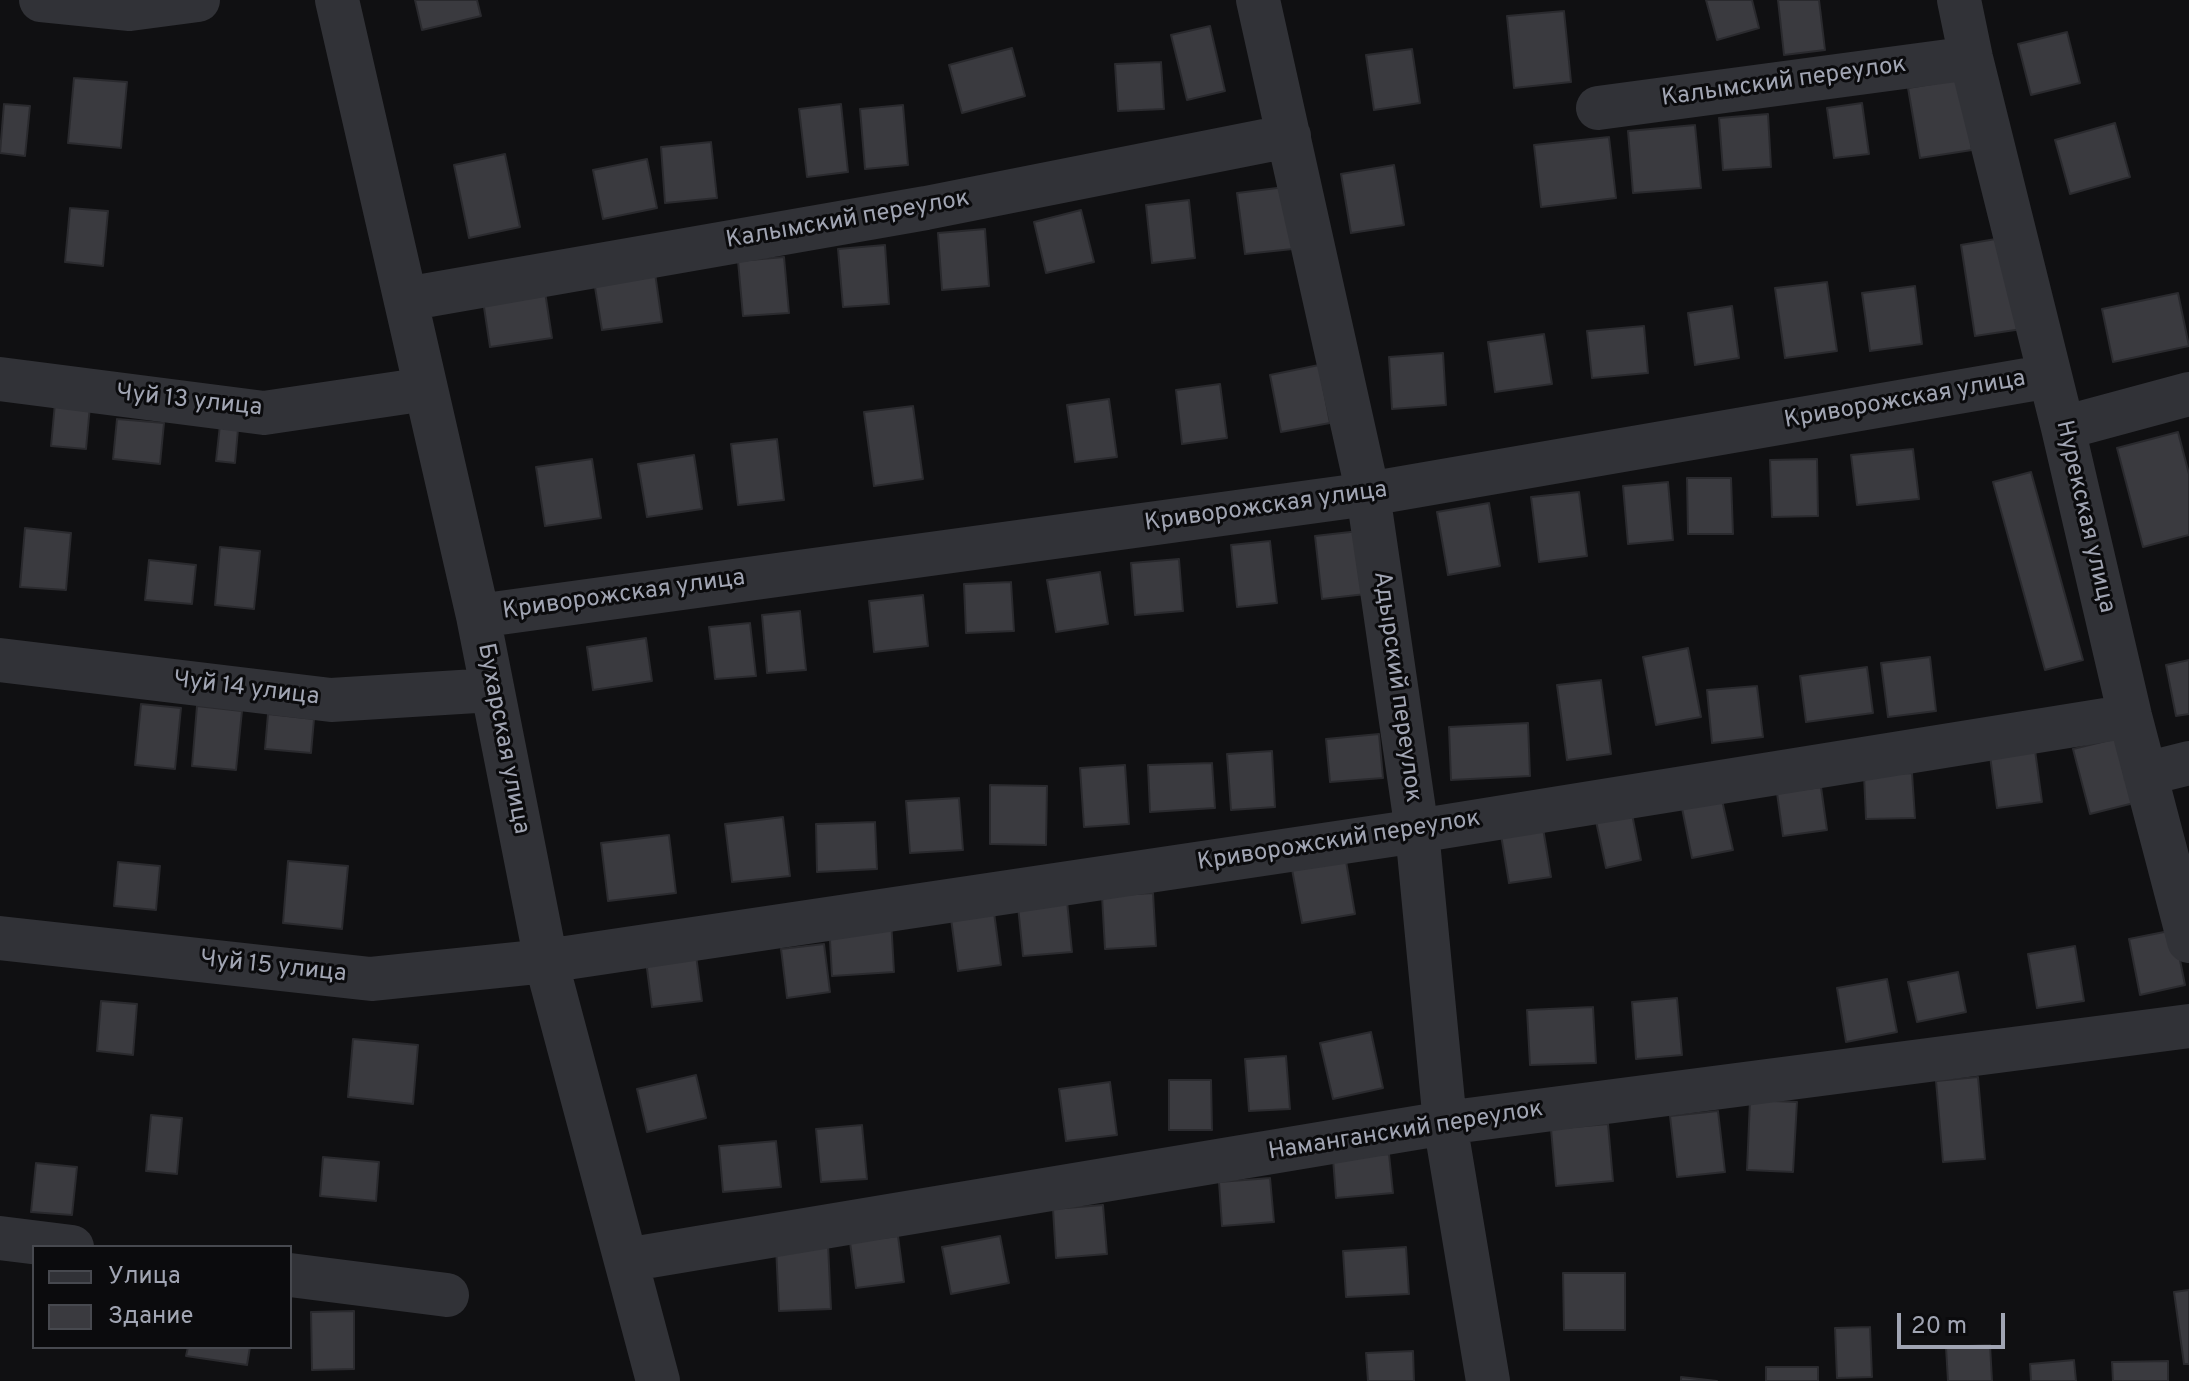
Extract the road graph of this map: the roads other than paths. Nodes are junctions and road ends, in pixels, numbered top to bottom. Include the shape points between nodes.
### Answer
1 (41, 0) edge
2 (198, 0) edge
3 (337, 0) edge
4 (1258, 0) edge
5 (1959, 0) edge
6 (1971, 58) junction
7 (1598, 108) dead end
8 (1289, 136) junction
9 (406, 299) junction
10 (2050, 376) junction
11 (0, 379) edge
12 (426, 389) junction
13 (2189, 394) edge
14 (2063, 428) junction
15 (1368, 494) junction
16 (478, 616) junction
17 (0, 660) edge
18 (492, 690) junction
19 (2130, 716) junction
20 (2189, 763) edge
21 (2145, 774) junction
22 (1417, 831) junction
23 (0, 938) edge
24 (2189, 941) edge
25 (546, 961) junction
26 (2189, 1026) edge
27 (1445, 1123) junction
28 (0, 1238) edge
29 (56, 1245) edge
30 (626, 1260) junction
31 (292, 1275) edge
32 (447, 1295) dead end
33 (658, 1381) edge
34 (1488, 1381) edge

1 - 2 street via 130,9
3 - 9 street, Бухарская улица
4 - 8 street, Адырский переулок
5 - 6 street, Нурекская улица
6 - 7 street, Калымский переулок
6 - 10 street, Нурекская улица
8 - 9 street, Калымский переулок via 926,208
8 - 15 street, Адырский переулок
9 - 12 street, Бухарская улица
10 - 14 street, Нурекская улица
10 - 15 street, Криворожская улица
11 - 12 street, Чуй 13 улица via 264,413
12 - 16 street, Бухарская улица
13 - 14 street
14 - 19 street, Нурекская улица
15 - 16 street, Криворожская улица
15 - 22 street, Адырский переулок
16 - 18 street, Бухарская улица
17 - 18 street, Чуй 14 улица via 331,700
18 - 25 street, Бухарская улица
19 - 21 street, Нурекская улица
19 - 22 street, Криворожский переулок
20 - 21 street
21 - 24 street, Нурекская улица
22 - 25 street, Криворожский переулок
22 - 27 street, Адырский переулок
23 - 25 street, Чуй 15 улица via 371,979
25 - 30 street, Бухарская улица
26 - 27 street, Наманганский переулок
27 - 30 street, Наманганский переулок
27 - 34 street, Адырский переулок
28 - 29 street
30 - 33 street, Бухарская улица
31 - 32 street

